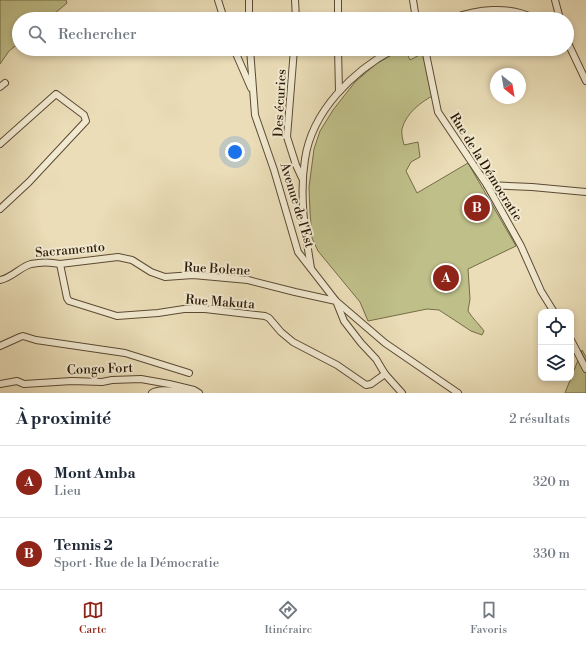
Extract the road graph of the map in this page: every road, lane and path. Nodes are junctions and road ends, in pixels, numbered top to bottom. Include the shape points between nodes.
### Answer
1 (218, 0) edge
2 (249, 0) edge
3 (295, 0) edge
4 (338, 0) edge
5 (413, 0) edge
6 (555, 0) edge
7 (222, 12) edge
8 (249, 12) edge
9 (296, 12) edge
10 (338, 12) edge
11 (415, 12) edge
12 (475, 12) edge
13 (513, 12) edge
14 (558, 12) edge
15 (237, 56) edge
16 (250, 56) edge
17 (293, 56) edge
18 (338, 56) edge
19 (382, 56) edge
20 (426, 56) edge
21 (574, 56) edge
22 (586, 82) edge
23 (5, 83) dead end
24 (0, 87) edge
25 (339, 91) junction
26 (253, 93) junction
27 (0, 144) edge
28 (302, 180) junction
29 (487, 185) junction
30 (586, 192) edge
31 (0, 209) edge
32 (60, 264) junction
33 (144, 267) joint
34 (311, 270) junction
35 (0, 280) edge
36 (336, 301) junction
37 (552, 309) edge
38 (574, 345) edge
39 (0, 346) edge
40 (586, 369) edge
41 (189, 373) dead end
42 (385, 374) junction
43 (0, 384) edge
44 (196, 392) edge
45 (152, 393) edge
46 (402, 393) edge
47 (458, 393) edge

1 - 7 street
2 - 8 street
3 - 9 street
4 - 10 street
5 - 11 street
6 - 14 street
12 - 13 street
15 - 26 street
16 - 26 street, Avenue de l'Est
17 - 28 street, Des écuries via 287,137
18 - 25 street
19 - 25 street via 370,63
20 - 29 street, Rue de la Démocratie via 438,112
21 - 22 street
23 - 24 street
25 - 28 street via 324,111 310,139
26 - 34 street, Avenue de l'Est via 255,115 297,250
27 - 31 street via 56,94 84,115 86,121
28 - 34 street via 304,226
29 - 30 street
29 - 37 street, Rue de la Démocratie
32 - 33 street, Sacramento via 118,257 132,260
32 - 35 street, Sacramento via 30,264
32 - 42 street, Rue Makuta via 69,301 117,316 184,309 265,316 293,342 337,365 366,385
33 - 36 street, Rue Bolene via 165,277 193,275 248,280
34 - 36 street, Avenue de l'Est
36 - 42 street via 344,321 376,359
36 - 47 street, Avenue de l'Est via 385,343
38 - 40 street
39 - 41 street via 23,336 124,353
42 - 46 street
43 - 44 street, Congo Fort via 17,380 24,384 141,379
44 - 45 street via 162,390

